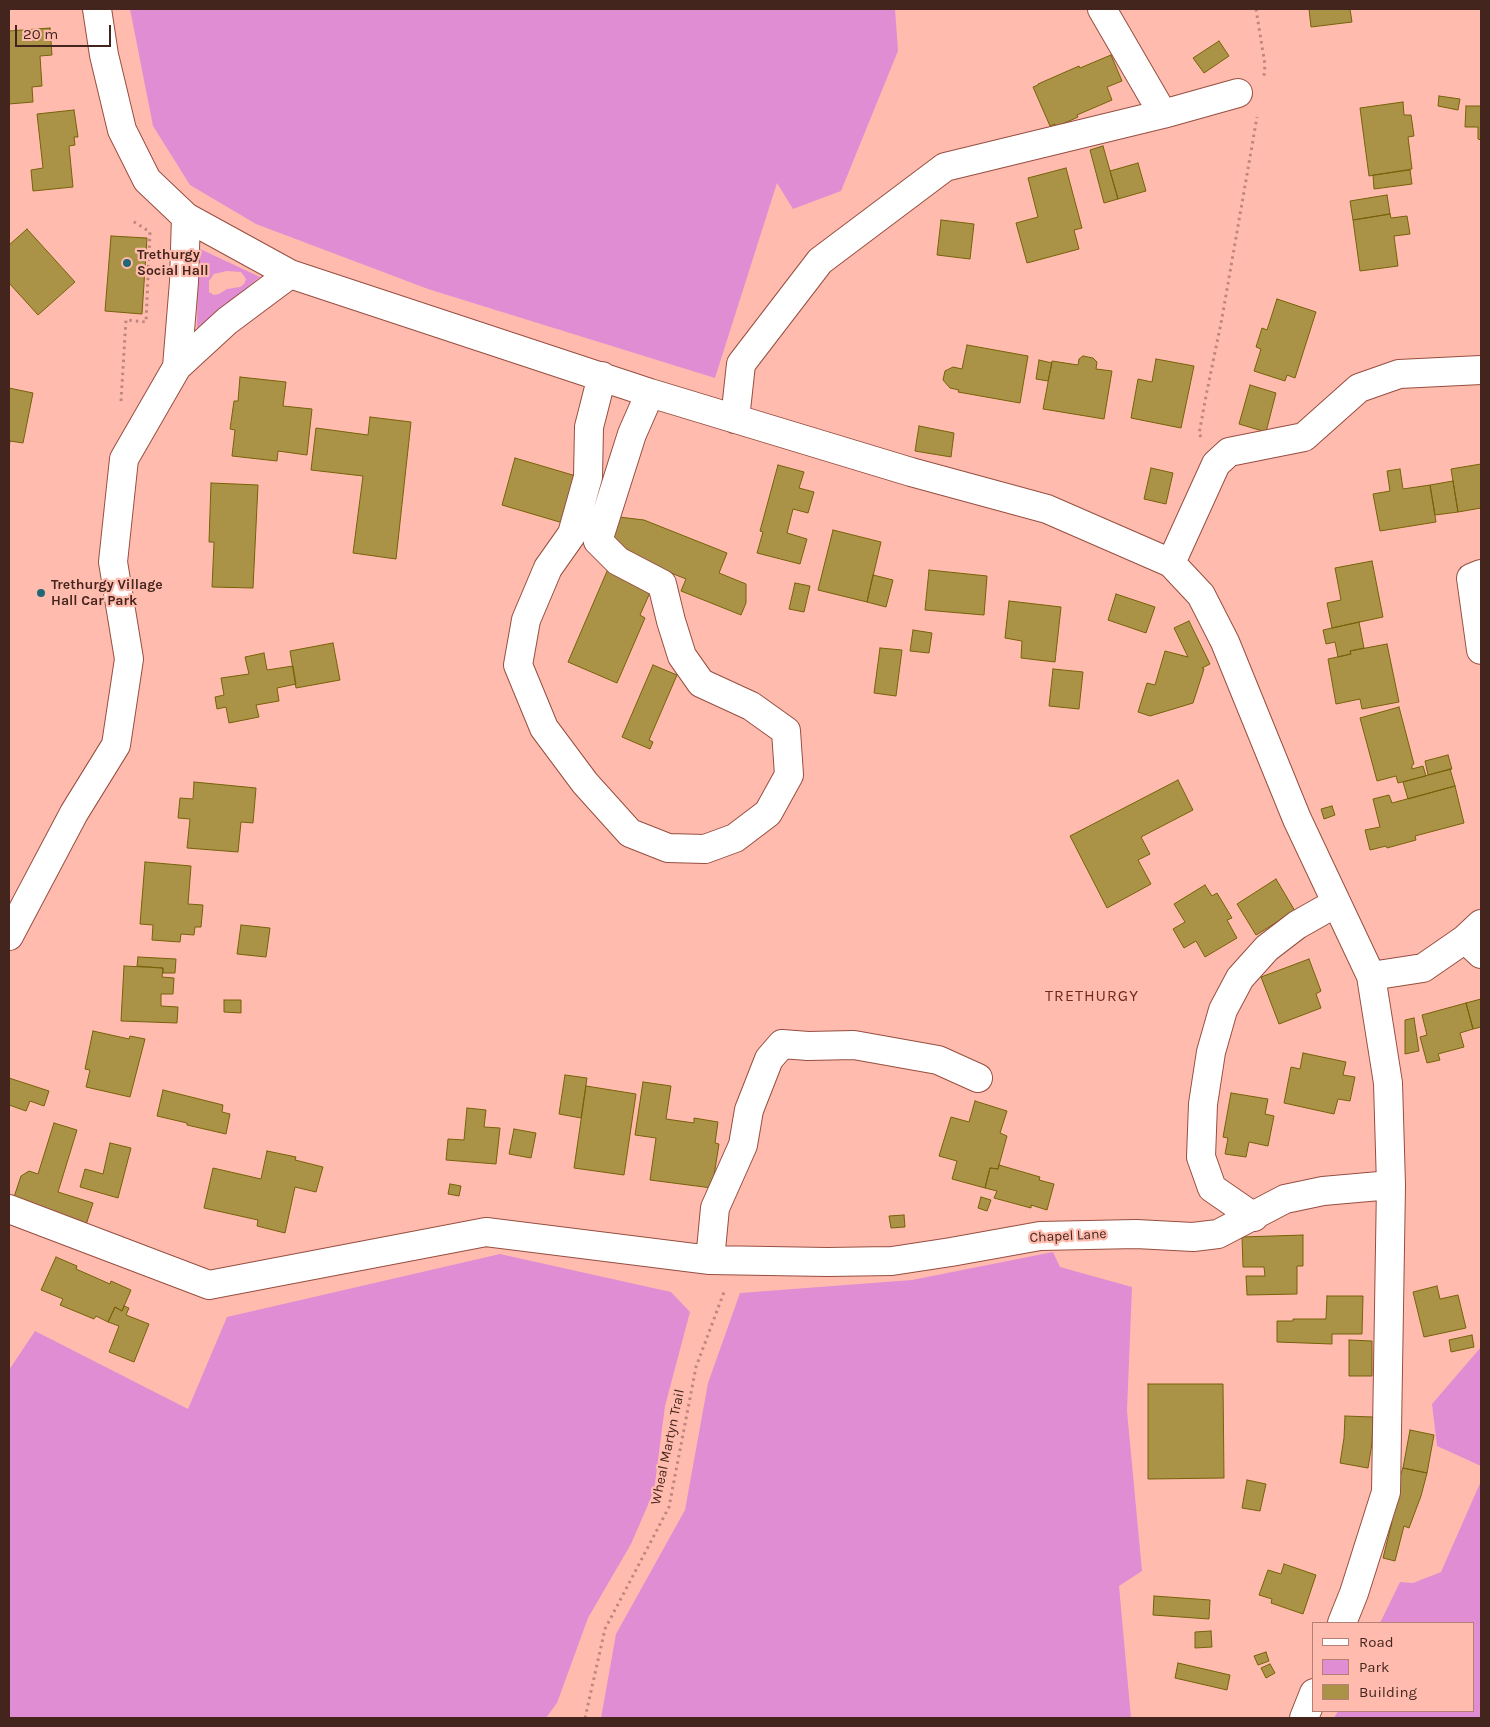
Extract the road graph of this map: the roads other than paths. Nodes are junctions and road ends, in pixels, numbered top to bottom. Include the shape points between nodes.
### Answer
1 (97, 9) edge
2 (1102, 9) edge
3 (1250, 89) road end
4 (1163, 114) junction
5 (186, 217) junction
6 (290, 274) junction
7 (177, 367) junction
8 (1481, 370) edge
9 (602, 376) junction
10 (650, 393) junction
11 (735, 419) junction
12 (1171, 563) junction
13 (1481, 574) edge
14 (1481, 650) edge
15 (1336, 903) junction
16 (9, 936) edge
17 (1476, 939) edge
18 (1371, 976) junction
19 (978, 1078) dead end
20 (1391, 1185) junction
21 (9, 1210) edge
22 (1254, 1216) junction
23 (723, 1261) junction
24 (1342, 1622) edge
25 (1312, 1698) edge
26 (1304, 1718) edge

1 - 5 street via 122,130 147,180
2 - 4 street
3 - 4 street
4 - 11 street via 945,168 820,261 741,364
5 - 6 street
5 - 7 street
6 - 7 street via 227,321
6 - 9 street
7 - 16 street via 124,459 113,562 129,659 116,745 74,813
8 - 12 street via 1399,374 1359,388 1304,437 1229,452 1216,464
9 - 10 street
9 - 10 street via 589,427 588,476 572,534 548,568 526,620 518,665 544,728 585,783 630,832 668,848 705,849 736,838 768,813 789,775 786,731 751,706 701,683 682,656 662,584 618,561 598,541 632,434
10 - 11 street
11 - 12 street via 1047,509
12 - 15 street via 1202,595 1225,642 1297,819
13 - 14 street via 1472,578
15 - 18 street
15 - 22 street via 1290,930 1267,948 1240,978 1223,1010 1203,1104 1201,1158 1212,1188
17 - 18 street via 1423,968
18 - 20 street via 1388,1083
19 - 23 street via 938,1060 854,1045 782,1044 769,1059 749,1110 743,1144 715,1208
20 - 22 street, Chapel Lane via 1323,1191 1285,1199
20 - 24 street via 1386,1492
21 - 23 street, Chapel Lane via 209,1285 486,1232
22 - 23 street, Chapel Lane via 1218,1234 1193,1237 1136,1234 1040,1236 892,1261
25 - 26 street

